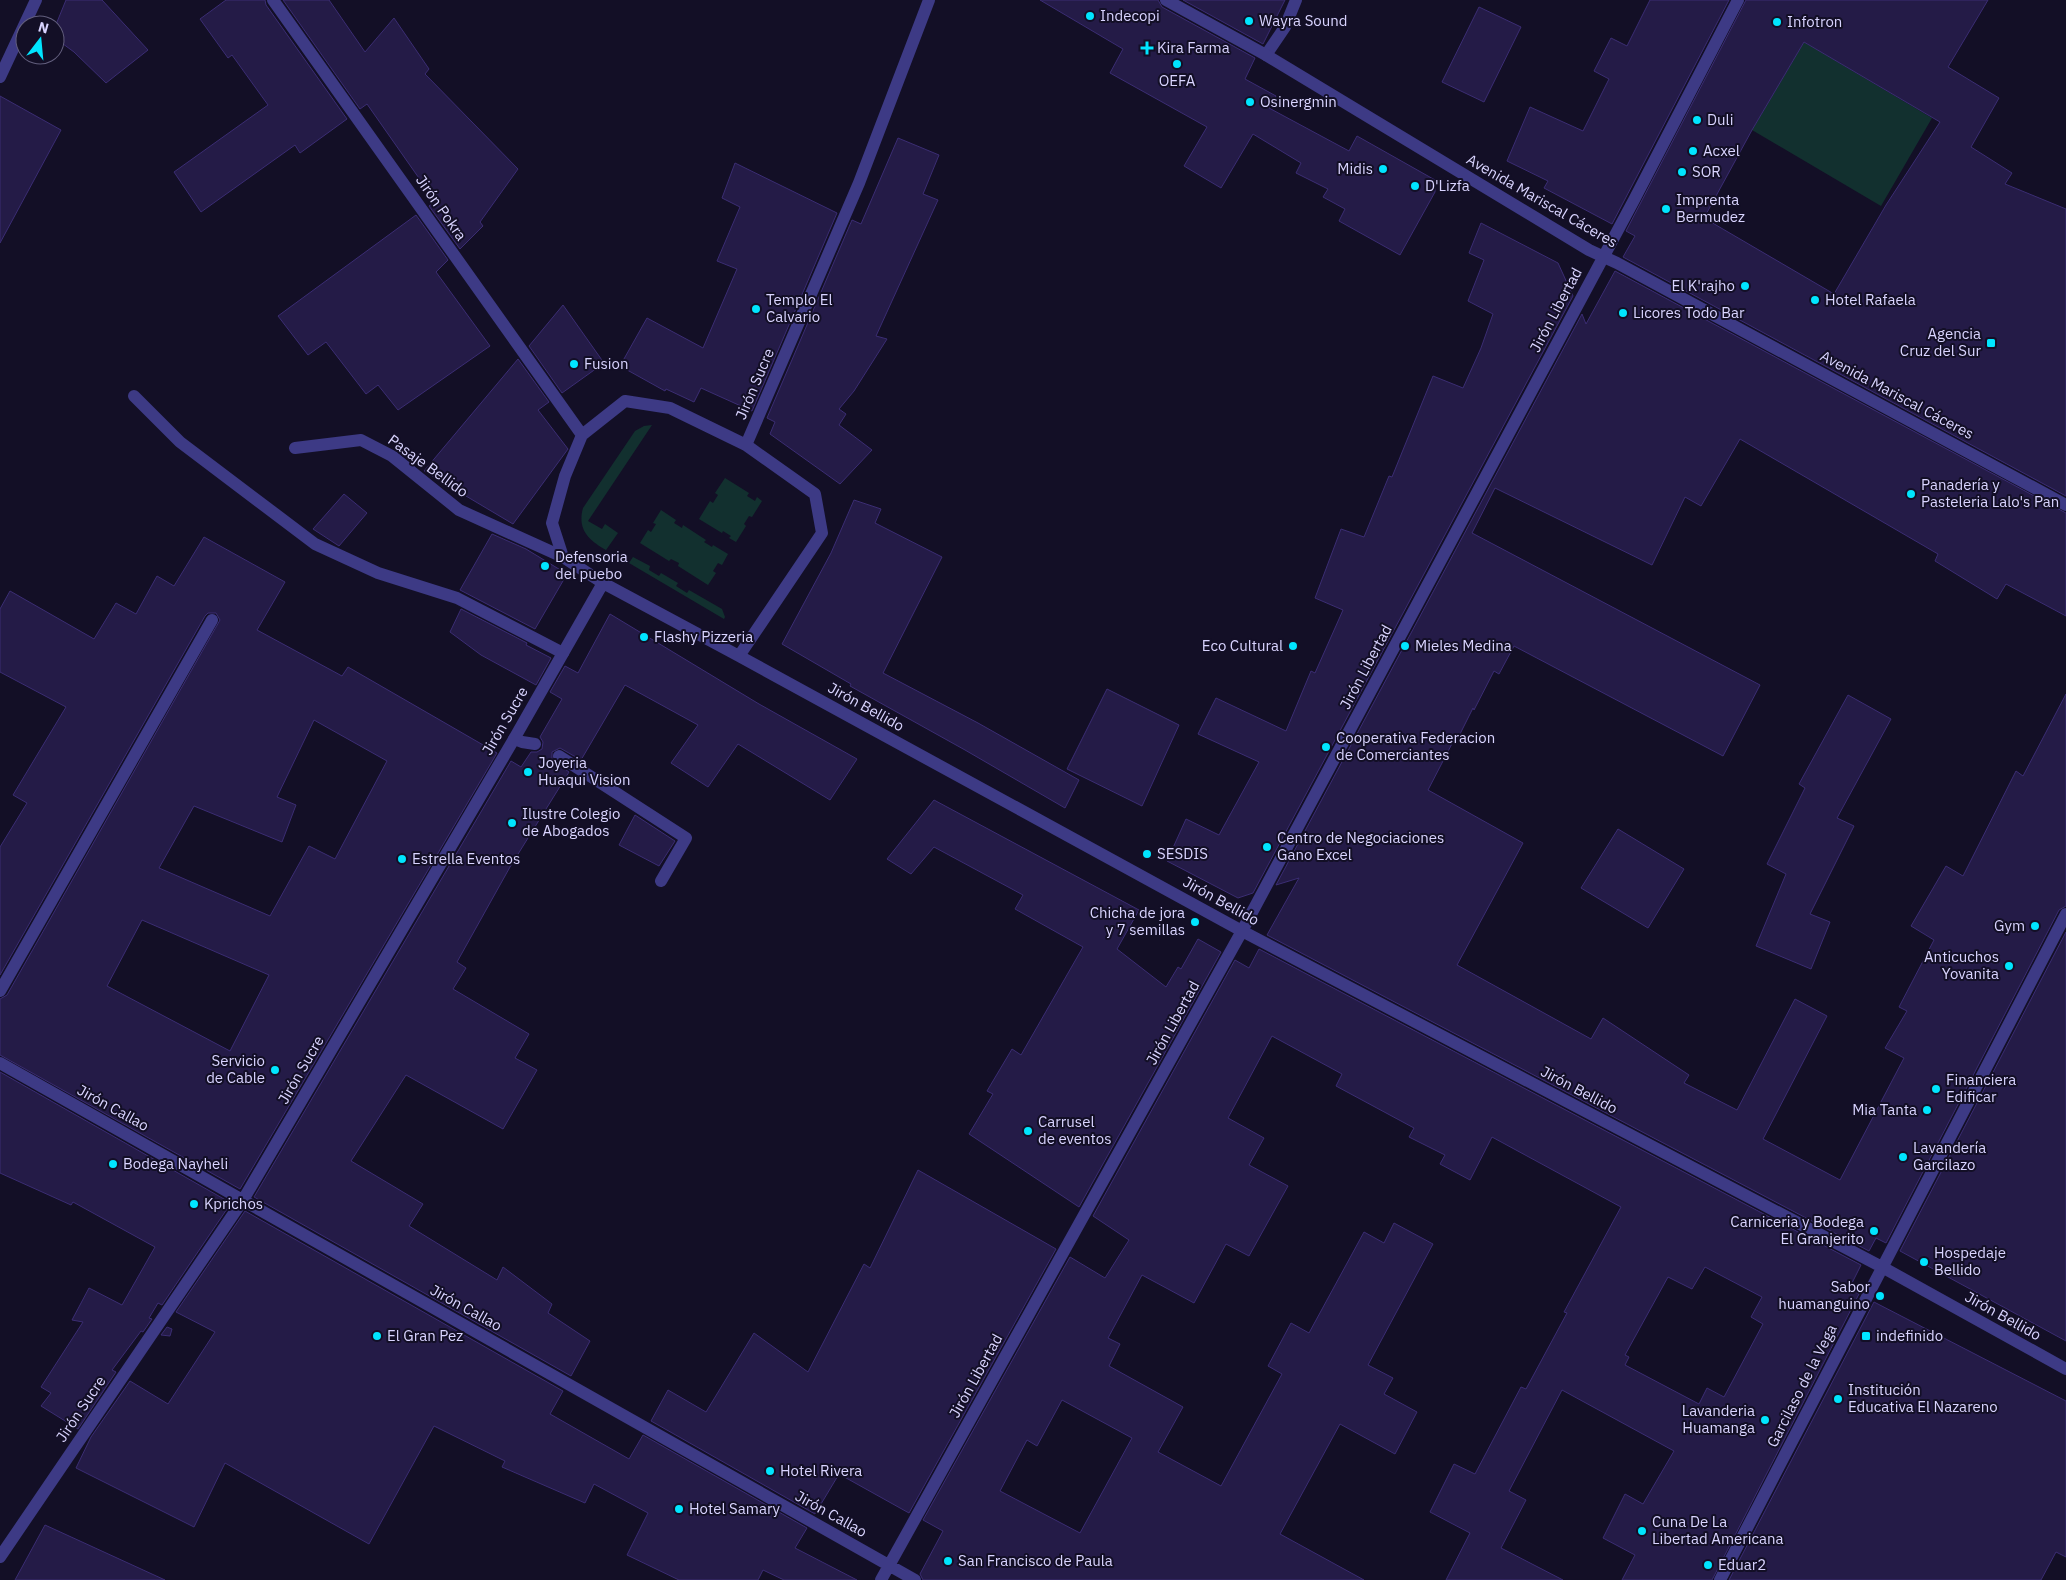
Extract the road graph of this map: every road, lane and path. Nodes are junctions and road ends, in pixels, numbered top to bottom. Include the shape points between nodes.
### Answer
1 (36, 0) edge
2 (273, 0) edge
3 (929, 0) edge
4 (1166, 0) edge
5 (1296, 0) edge
6 (1738, 0) edge
7 (1266, 55) junction
8 (0, 77) edge
9 (1604, 256) junction
10 (134, 396) dead end
11 (582, 435) junction
12 (746, 444) junction
13 (295, 448) dead end
14 (2066, 505) edge
15 (564, 556) junction
16 (603, 584) junction
17 (212, 620) dead end
18 (563, 653) junction
19 (739, 656) junction
20 (514, 739) junction
21 (535, 744) dead end
22 (559, 756) dead end
23 (661, 881) dead end
24 (2066, 914) edge
25 (1242, 931) junction
26 (0, 991) edge
27 (0, 1063) edge
28 (243, 1200) junction
29 (1882, 1268) junction
30 (2066, 1369) edge
31 (0, 1557) edge
32 (889, 1566) junction
33 (882, 1580) edge
34 (915, 1580) edge
35 (1720, 1580) edge

1 - 8 street
2 - 11 street, Jirón Pokra
3 - 12 street, Jirón Sucre via 859,183
4 - 7 street, Avenida Mariscal Cáceres
5 - 7 street via 1285,27
6 - 9 street, Jirón Libertad
7 - 9 street, Avenida Mariscal Cáceres via 1589,250
9 - 14 street, Avenida Mariscal Cáceres
9 - 25 street, Jirón Libertad
10 - 18 street via 180,442 315,544 378,573 457,598
11 - 12 street via 625,400 670,408
11 - 15 street via 565,476 552,523
12 - 19 street, Jirón Sucre via 815,494 822,533
13 - 15 street, Pasaje Bellido via 361,440 392,456 459,510
15 - 16 street, Jirón Bellido
16 - 18 street, Jirón Sucre
16 - 19 street, Jirón Bellido
17 - 26 street
18 - 20 street, Jirón Sucre
19 - 25 street, Jirón Bellido
20 - 21 street
20 - 28 street, Jirón Sucre
22 - 23 street via 686,838
24 - 29 street, Garcilaso de la Vega
25 - 29 street, Jirón Bellido
25 - 32 street, Jirón Libertad
27 - 28 street, Jirón Callao
28 - 31 street, Jirón Sucre
28 - 32 street, Jirón Callao
29 - 30 street, Jirón Bellido
29 - 35 street, Garcilaso de la Vega
32 - 33 street, Jirón Libertad
32 - 34 street, Jirón Callao

